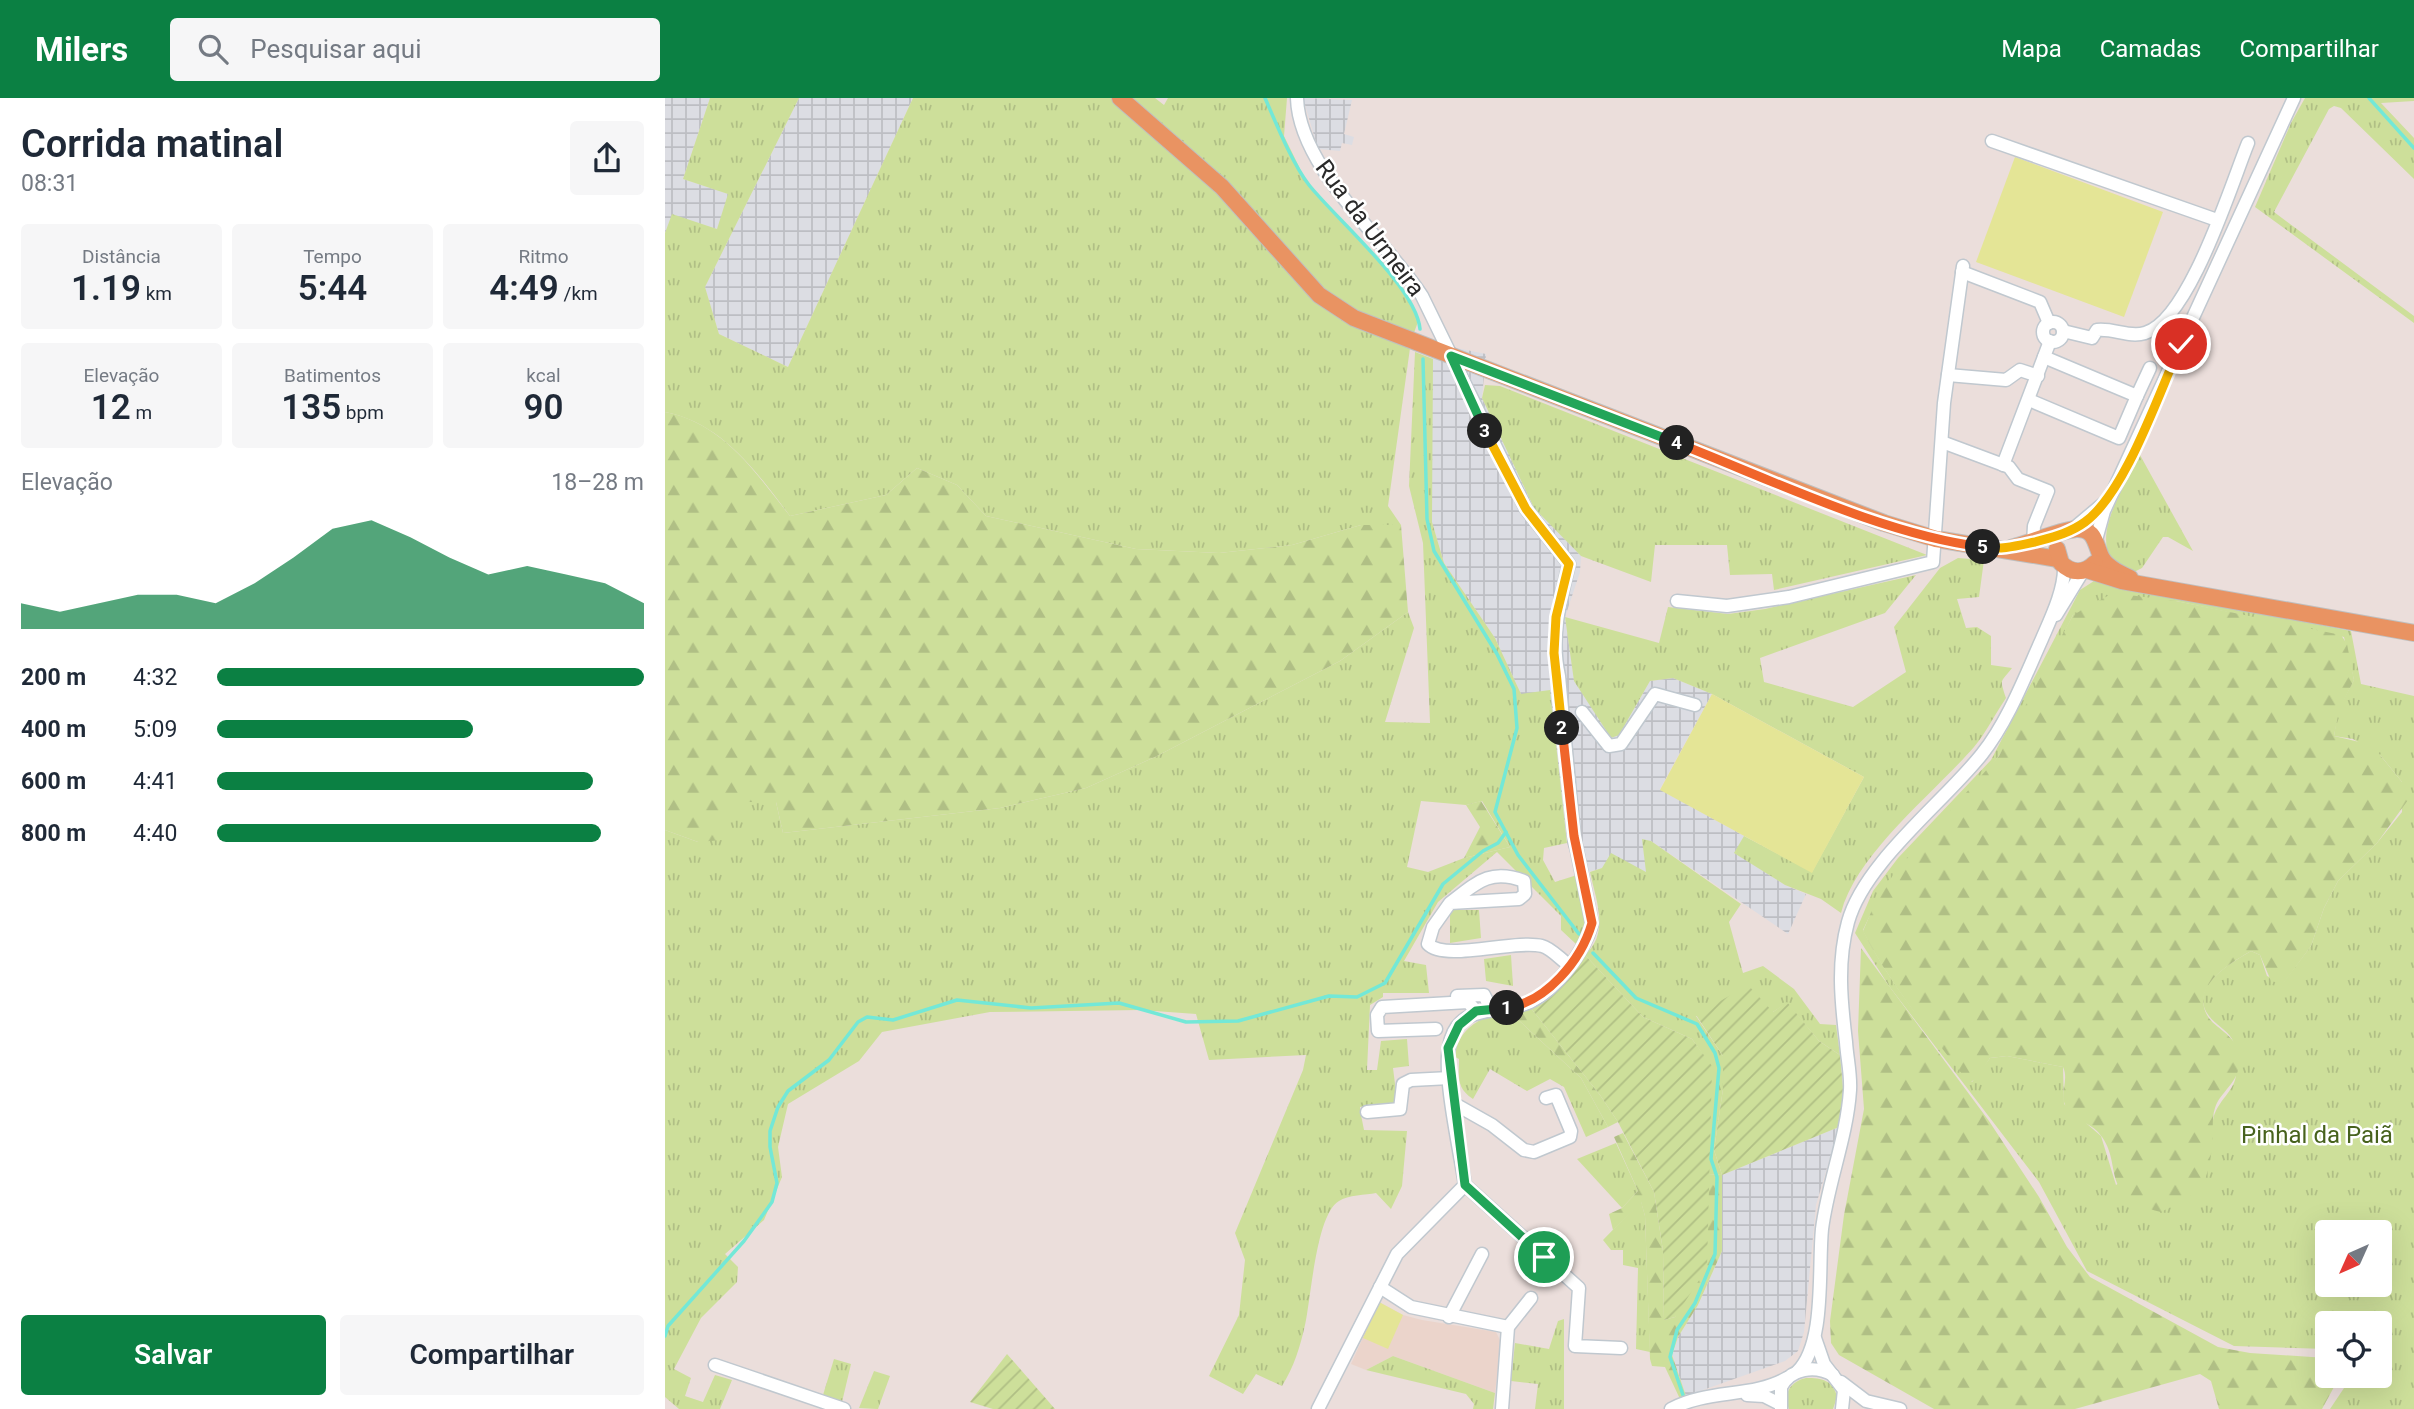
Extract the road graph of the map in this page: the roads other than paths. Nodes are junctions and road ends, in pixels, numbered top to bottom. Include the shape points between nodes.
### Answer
1 (1120, 98) edge
2 (1297, 98) edge
3 (2294, 98) edge
4 (1992, 141) dead end
5 (2248, 143) dead end
6 (2217, 220) junction
7 (2049, 323) junction
8 (2063, 331) junction
9 (2050, 341) junction
10 (1451, 356) junction
11 (2044, 357) junction
12 (2150, 368) dead end
13 (1948, 375) junction
14 (2038, 376) junction
15 (2137, 396) junction
16 (2029, 400) junction
17 (1942, 442) junction
18 (2003, 465) junction
19 (2116, 489) junction
20 (2069, 531) junction
21 (1936, 539) junction
22 (2033, 542) junction
23 (2098, 546) junction
24 (2003, 550) junction
25 (2061, 563) junction
26 (2085, 570) junction
27 (2142, 583) junction
28 (1677, 601) dead end
29 (2047, 626) junction
30 (2414, 633) edge
31 (1695, 705) dead end
32 (1582, 712) dead end
33 (1450, 903) junction
34 (1569, 965) junction
35 (1433, 1002) junction
36 (1491, 1009) junction
37 (1476, 1011) junction
38 (1436, 1029) dead end
39 (1450, 1078) junction
40 (1546, 1098) dead end
41 (1453, 1104) junction
42 (1367, 1112) dead end
43 (1465, 1185) junction
44 (1482, 1254) dead end
45 (1380, 1287) junction
46 (1531, 1298) dead end
47 (1449, 1317) junction
48 (1508, 1327) junction
49 (1815, 1337) junction
50 (1621, 1348) dead end
51 (715, 1365) dead end
52 (1792, 1375) junction
53 (1835, 1377) junction
54 (1729, 1392) junction
55 (1866, 1401) junction
56 (1781, 1407) edge
57 (844, 1409) edge
58 (1318, 1409) edge
59 (1501, 1409) edge
60 (1671, 1409) edge
61 (1844, 1409) edge
62 (1900, 1409) edge

1 - 10 main road via 1221,187 1335,308
2 - 10 street, Rua da Urmeira via 1298,117 1309,144 1337,188 1407,273
3 - 19 street
4 - 6 street
5 - 6 street
6 - 8 street via 2190,287 2154,330 2129,335 2097,330 2092,338
7 - 8 street via 2057,323
7 - 9 street via 2043,332
7 - 13 street via 2040,302 1963,269
8 - 9 street via 2057,341
9 - 11 street
10 - 21 main road
10 - 34 street, Rua da Urmeira via 1526,509 1569,564 1556,617 1554,653 1574,836 1592,923
11 - 14 street
11 - 15 street
12 - 15 street
13 - 14 street via 2006,380 2020,370
13 - 17 street
14 - 16 street
15 - 16 street via 2119,438
16 - 18 street
17 - 18 street
17 - 21 street
18 - 22 street via 2018,479 2048,491 2034,526
19 - 20 street via 2095,513
19 - 23 street via 2104,511
20 - 22 main road
20 - 23 main road via 2086,531
20 - 25 main road via 2057,548
21 - 24 main road
21 - 28 street via 1933,562 1789,597 1727,606
22 - 24 main road
23 - 26 main road via 2095,563
23 - 27 main road via 2114,569
24 - 25 main road
25 - 26 main road
25 - 29 street via 2065,579
26 - 27 main road
26 - 29 street
27 - 30 main road
29 - 49 street via 2003,723 1983,752 1876,871 1850,913 1840,978 1851,1087 1823,1227
31 - 32 street via 1655,694 1621,744 1609,746
33 - 33 street via 1519,899 1525,894 1524,881 1506,874 1483,879
33 - 34 street via 1433,928 1428,944 1433,949 1543,946
34 - 36 street, Rua da Urmeira via 1536,999
35 - 36 street via 1484,995
35 - 37 street via 1468,1002
35 - 38 street via 1382,1007 1377,1015 1378,1031
36 - 37 street, Rua da Urmeira
37 - 39 street via 1451,1036
39 - 41 street
39 - 42 street via 1411,1080 1403,1084 1401,1109
40 - 41 street via 1556,1095 1570,1137 1534,1152
41 - 43 street
43 - 45 street via 1408,1239
43 - 50 street via 1579,1288 1575,1346
44 - 47 street
45 - 47 street via 1411,1307
45 - 58 street
46 - 48 street
47 - 48 street
48 - 59 street
49 - 52 street via 1808,1360
49 - 53 street via 1821,1358
51 - 57 street
52 - 53 street via 1822,1371
52 - 54 street via 1771,1386
52 - 56 street via 1781,1387
53 - 55 street
53 - 61 street via 1844,1390
54 - 56 street via 1764,1396
54 - 60 street
55 - 61 street
55 - 62 street

